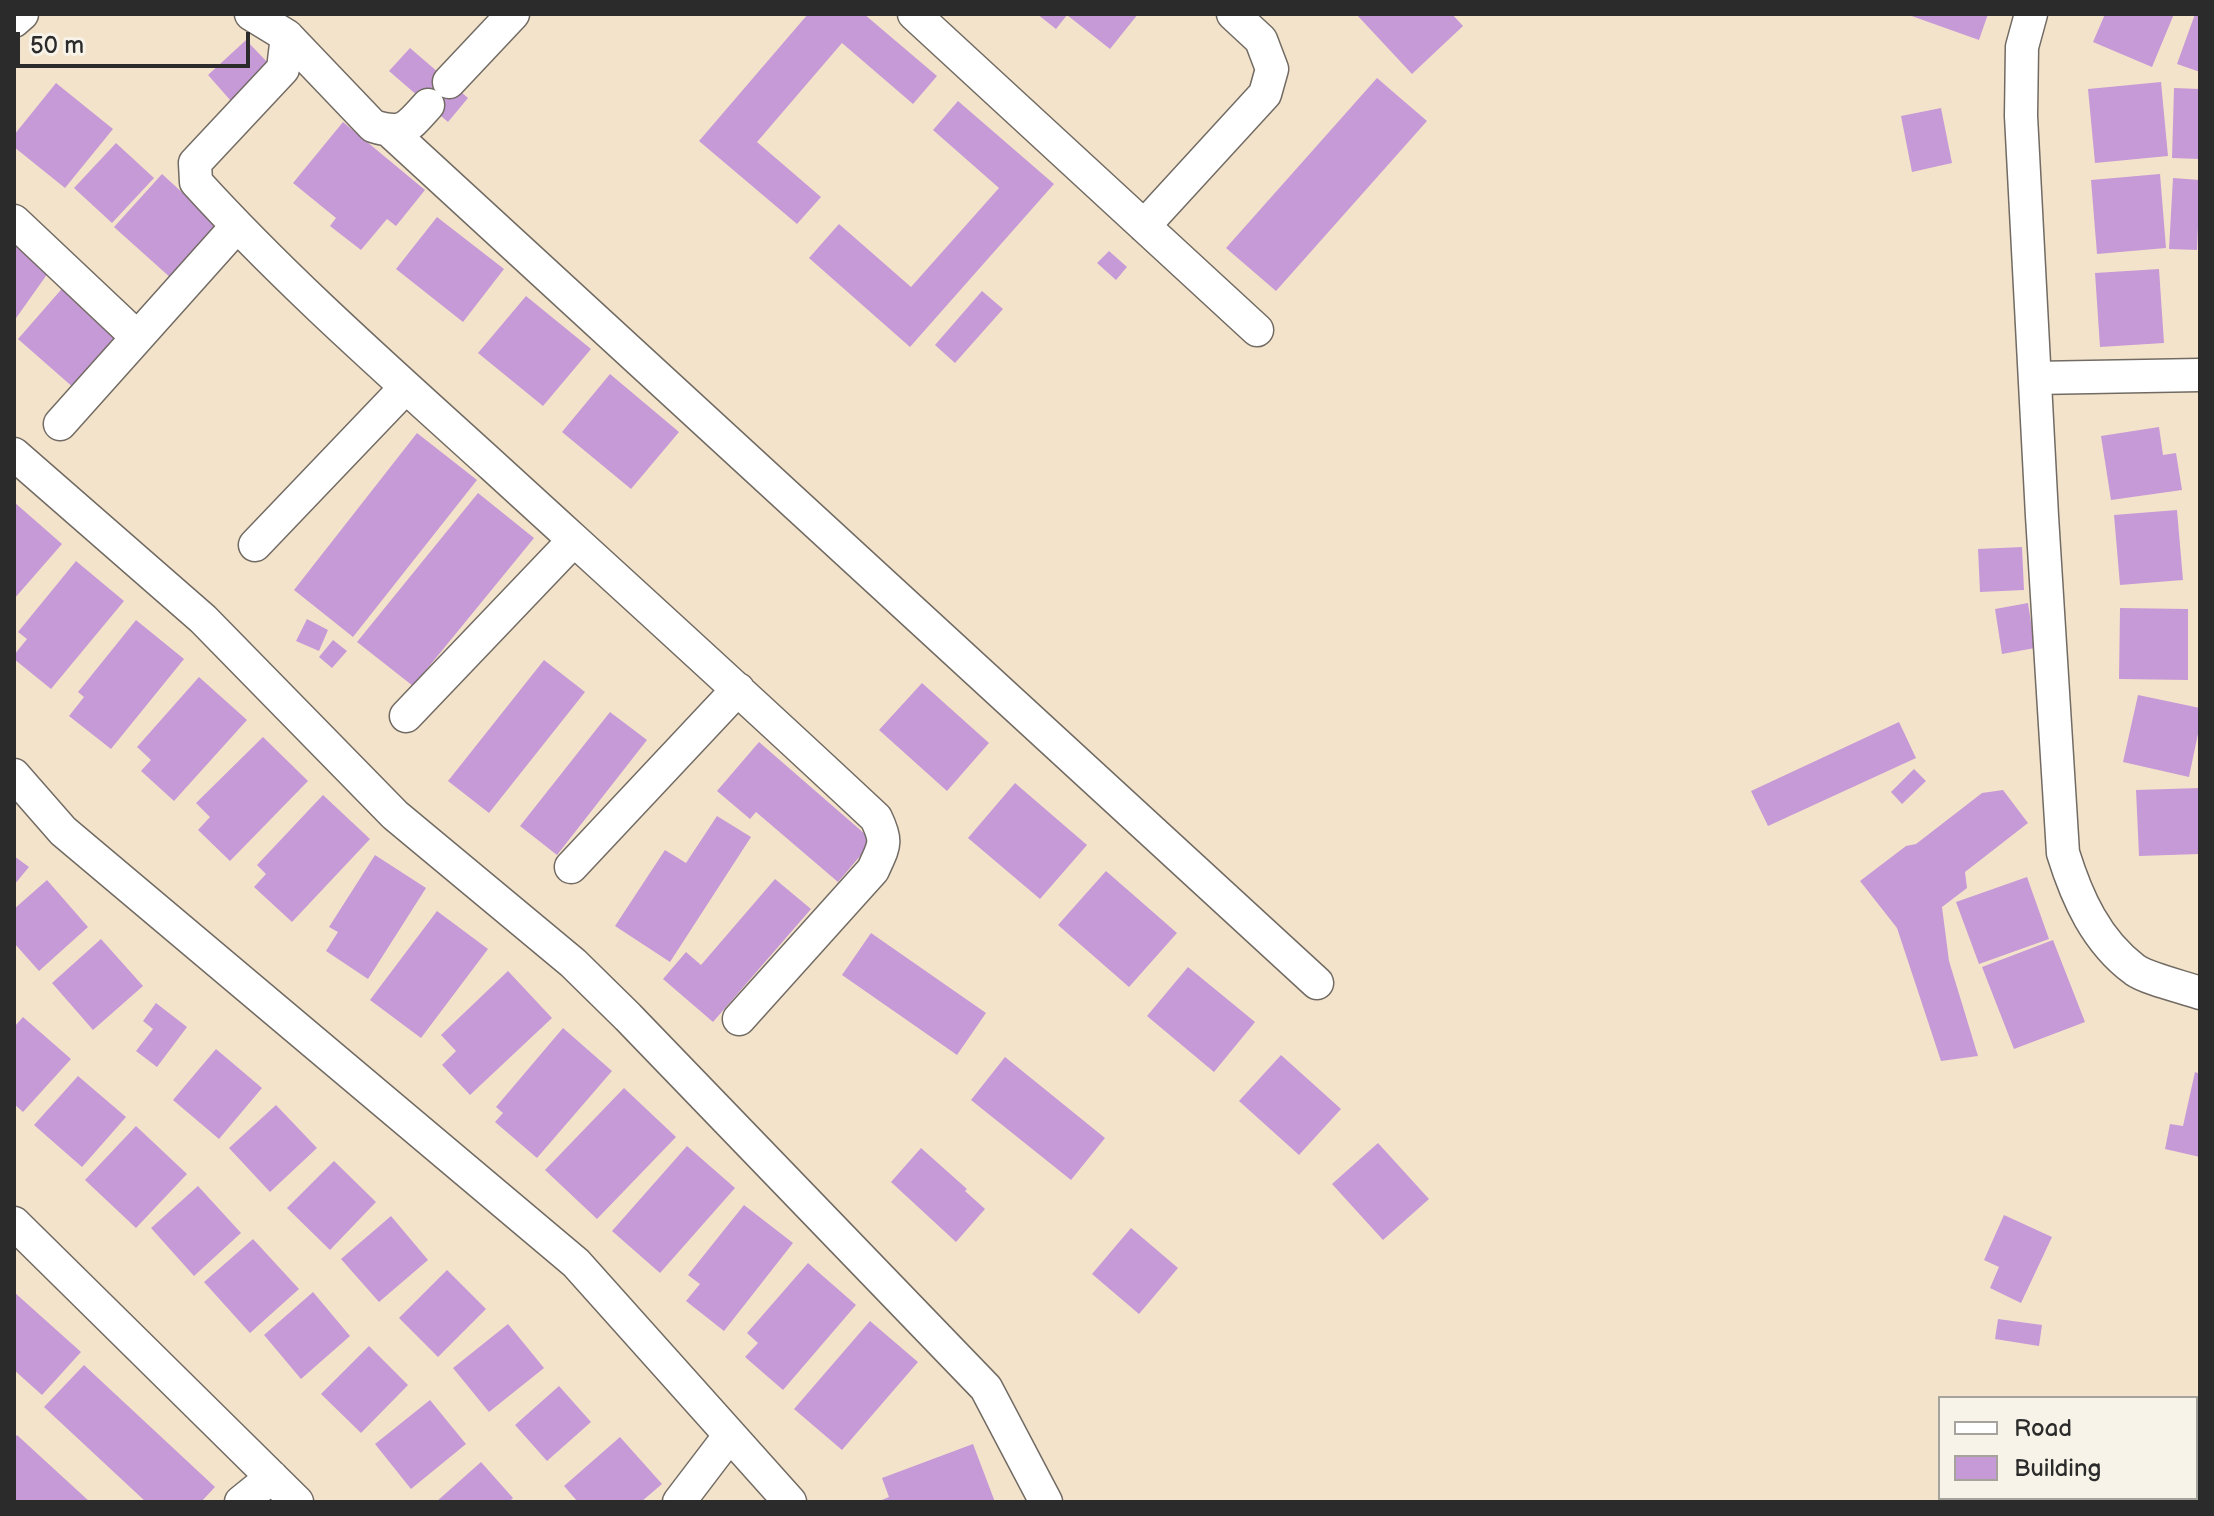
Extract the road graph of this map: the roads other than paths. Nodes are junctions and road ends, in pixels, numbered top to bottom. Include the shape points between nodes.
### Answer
1 (22, 14) edge
2 (251, 14) edge
3 (513, 14) edge
4 (914, 14) edge
5 (1233, 14) edge
6 (2031, 14) edge
7 (14, 21) edge
8 (287, 36) junction
9 (391, 132) junction
10 (14, 221) edge
11 (237, 226) junction
12 (1144, 226) junction
13 (1257, 330) dead end
14 (137, 337) junction
15 (2200, 375) edge
16 (2035, 378) junction
17 (406, 387) junction
18 (60, 424) dead end
19 (14, 454) edge
20 (574, 540) junction
21 (255, 545) dead end
22 (738, 689) junction
23 (406, 716) dead end
24 (14, 775) edge
25 (571, 867) dead end
26 (1317, 983) dead end
27 (2200, 993) edge
28 (739, 1019) dead end
29 (14, 1223) edge
30 (730, 1435) junction
31 (272, 1477) junction
32 (241, 1502) edge
33 (297, 1502) edge
34 (679, 1502) edge
35 (790, 1502) edge
36 (1046, 1502) edge

1 - 7 street
2 - 8 street
3 - 9 street via 408,126
4 - 12 street
5 - 12 street via 1261,40 1267,54 1272,69 1265,94
6 - 16 street via 2022,47 2021,116
8 - 9 street via 373,126
8 - 11 street via 283,69 195,163 196,182
9 - 26 street
10 - 14 street
11 - 14 street
11 - 17 street
12 - 13 street
14 - 18 street
15 - 16 street
16 - 27 street via 2063,853 2075,891 2099,935 2136,971
17 - 20 street
17 - 21 street
19 - 36 street via 203,619 395,815 573,963 628,1017 986,1388
20 - 22 street
20 - 23 street
22 - 25 street
22 - 28 street via 876,818 885,836 873,870
24 - 30 street via 63,831 576,1263
29 - 31 street
30 - 34 street
30 - 35 street
31 - 32 street
31 - 33 street

